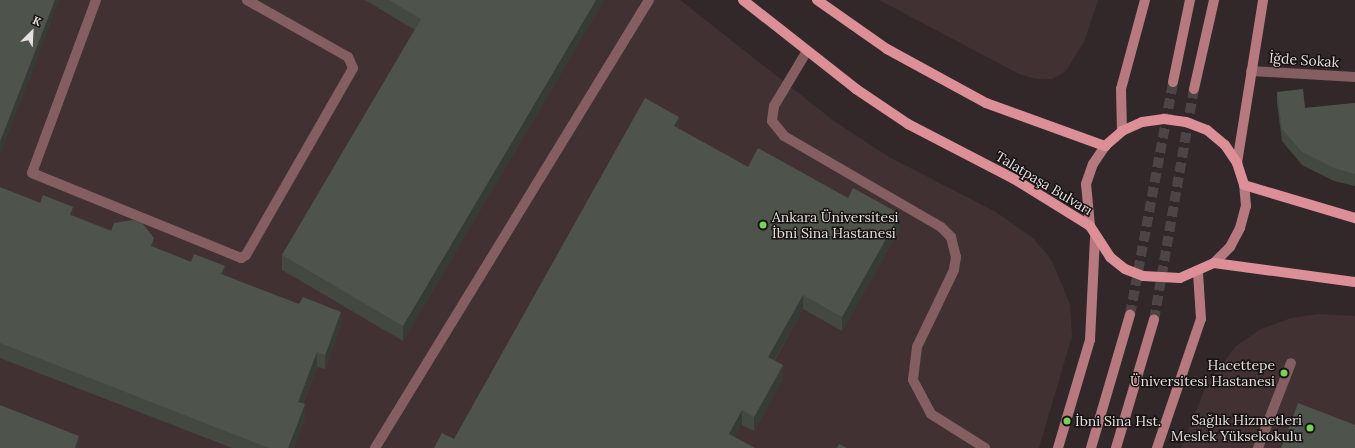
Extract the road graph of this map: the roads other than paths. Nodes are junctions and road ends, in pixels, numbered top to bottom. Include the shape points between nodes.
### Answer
1 (96, 0) edge
2 (247, 0) edge
3 (648, 0) edge
4 (743, 0) edge
5 (817, 0) edge
6 (1144, 0) edge
7 (1190, 0) edge
8 (1214, 0) edge
9 (1263, 0) edge
10 (807, 51) junction
11 (1251, 71) junction
12 (1355, 77) edge
13 (1172, 82) tunnel mouth
14 (1194, 89) tunnel mouth
15 (1122, 131) junction
16 (1105, 146) junction
17 (1237, 163) junction
18 (1244, 185) junction
19 (1355, 218) edge
20 (1090, 226) junction
21 (1096, 237) junction
22 (1214, 263) junction
23 (1198, 272) junction
24 (1355, 282) edge
25 (1130, 315) tunnel mouth
26 (1154, 320) tunnel mouth
27 (1291, 363) dead end
28 (375, 448) edge
29 (985, 448) edge
30 (1058, 448) edge
31 (1091, 448) edge
32 (1116, 448) edge
33 (1157, 448) edge
34 (1258, 448) edge

1 - 2 street via 32,173 241,258 246,255 353,68 348,57
3 - 28 street
4 - 10 main road, Talatpaşa Bulvarı
5 - 16 main road via 886,49 980,100
6 - 15 main road via 1121,89
7 - 13 main road
8 - 14 main road
9 - 11 main road
10 - 20 main road, Talatpaşa Bulvarı via 908,124 1014,179
10 - 29 street via 774,106 772,121 784,136 941,227 951,237 956,257 954,270 917,347 913,380 931,414
11 - 12 street, İğde Sokak
11 - 17 main road
15 - 16 main road
15 - 17 main road via 1142,122 1164,119 1186,122 1207,130 1225,145
16 - 20 main road via 1093,164 1086,184
17 - 18 main road
18 - 19 main road
18 - 22 main road via 1246,206 1240,228 1230,247
20 - 21 main road, Talatpaşa Bulvarı
21 - 23 main road, Talatpaşa Bulvarı via 1110,257 1143,276 1180,278
21 - 30 main road via 1090,340
22 - 23 main road, Talatpaşa Bulvarı
22 - 24 main road
23 - 33 main road via 1201,319
25 - 31 main road
26 - 32 main road
27 - 34 street

